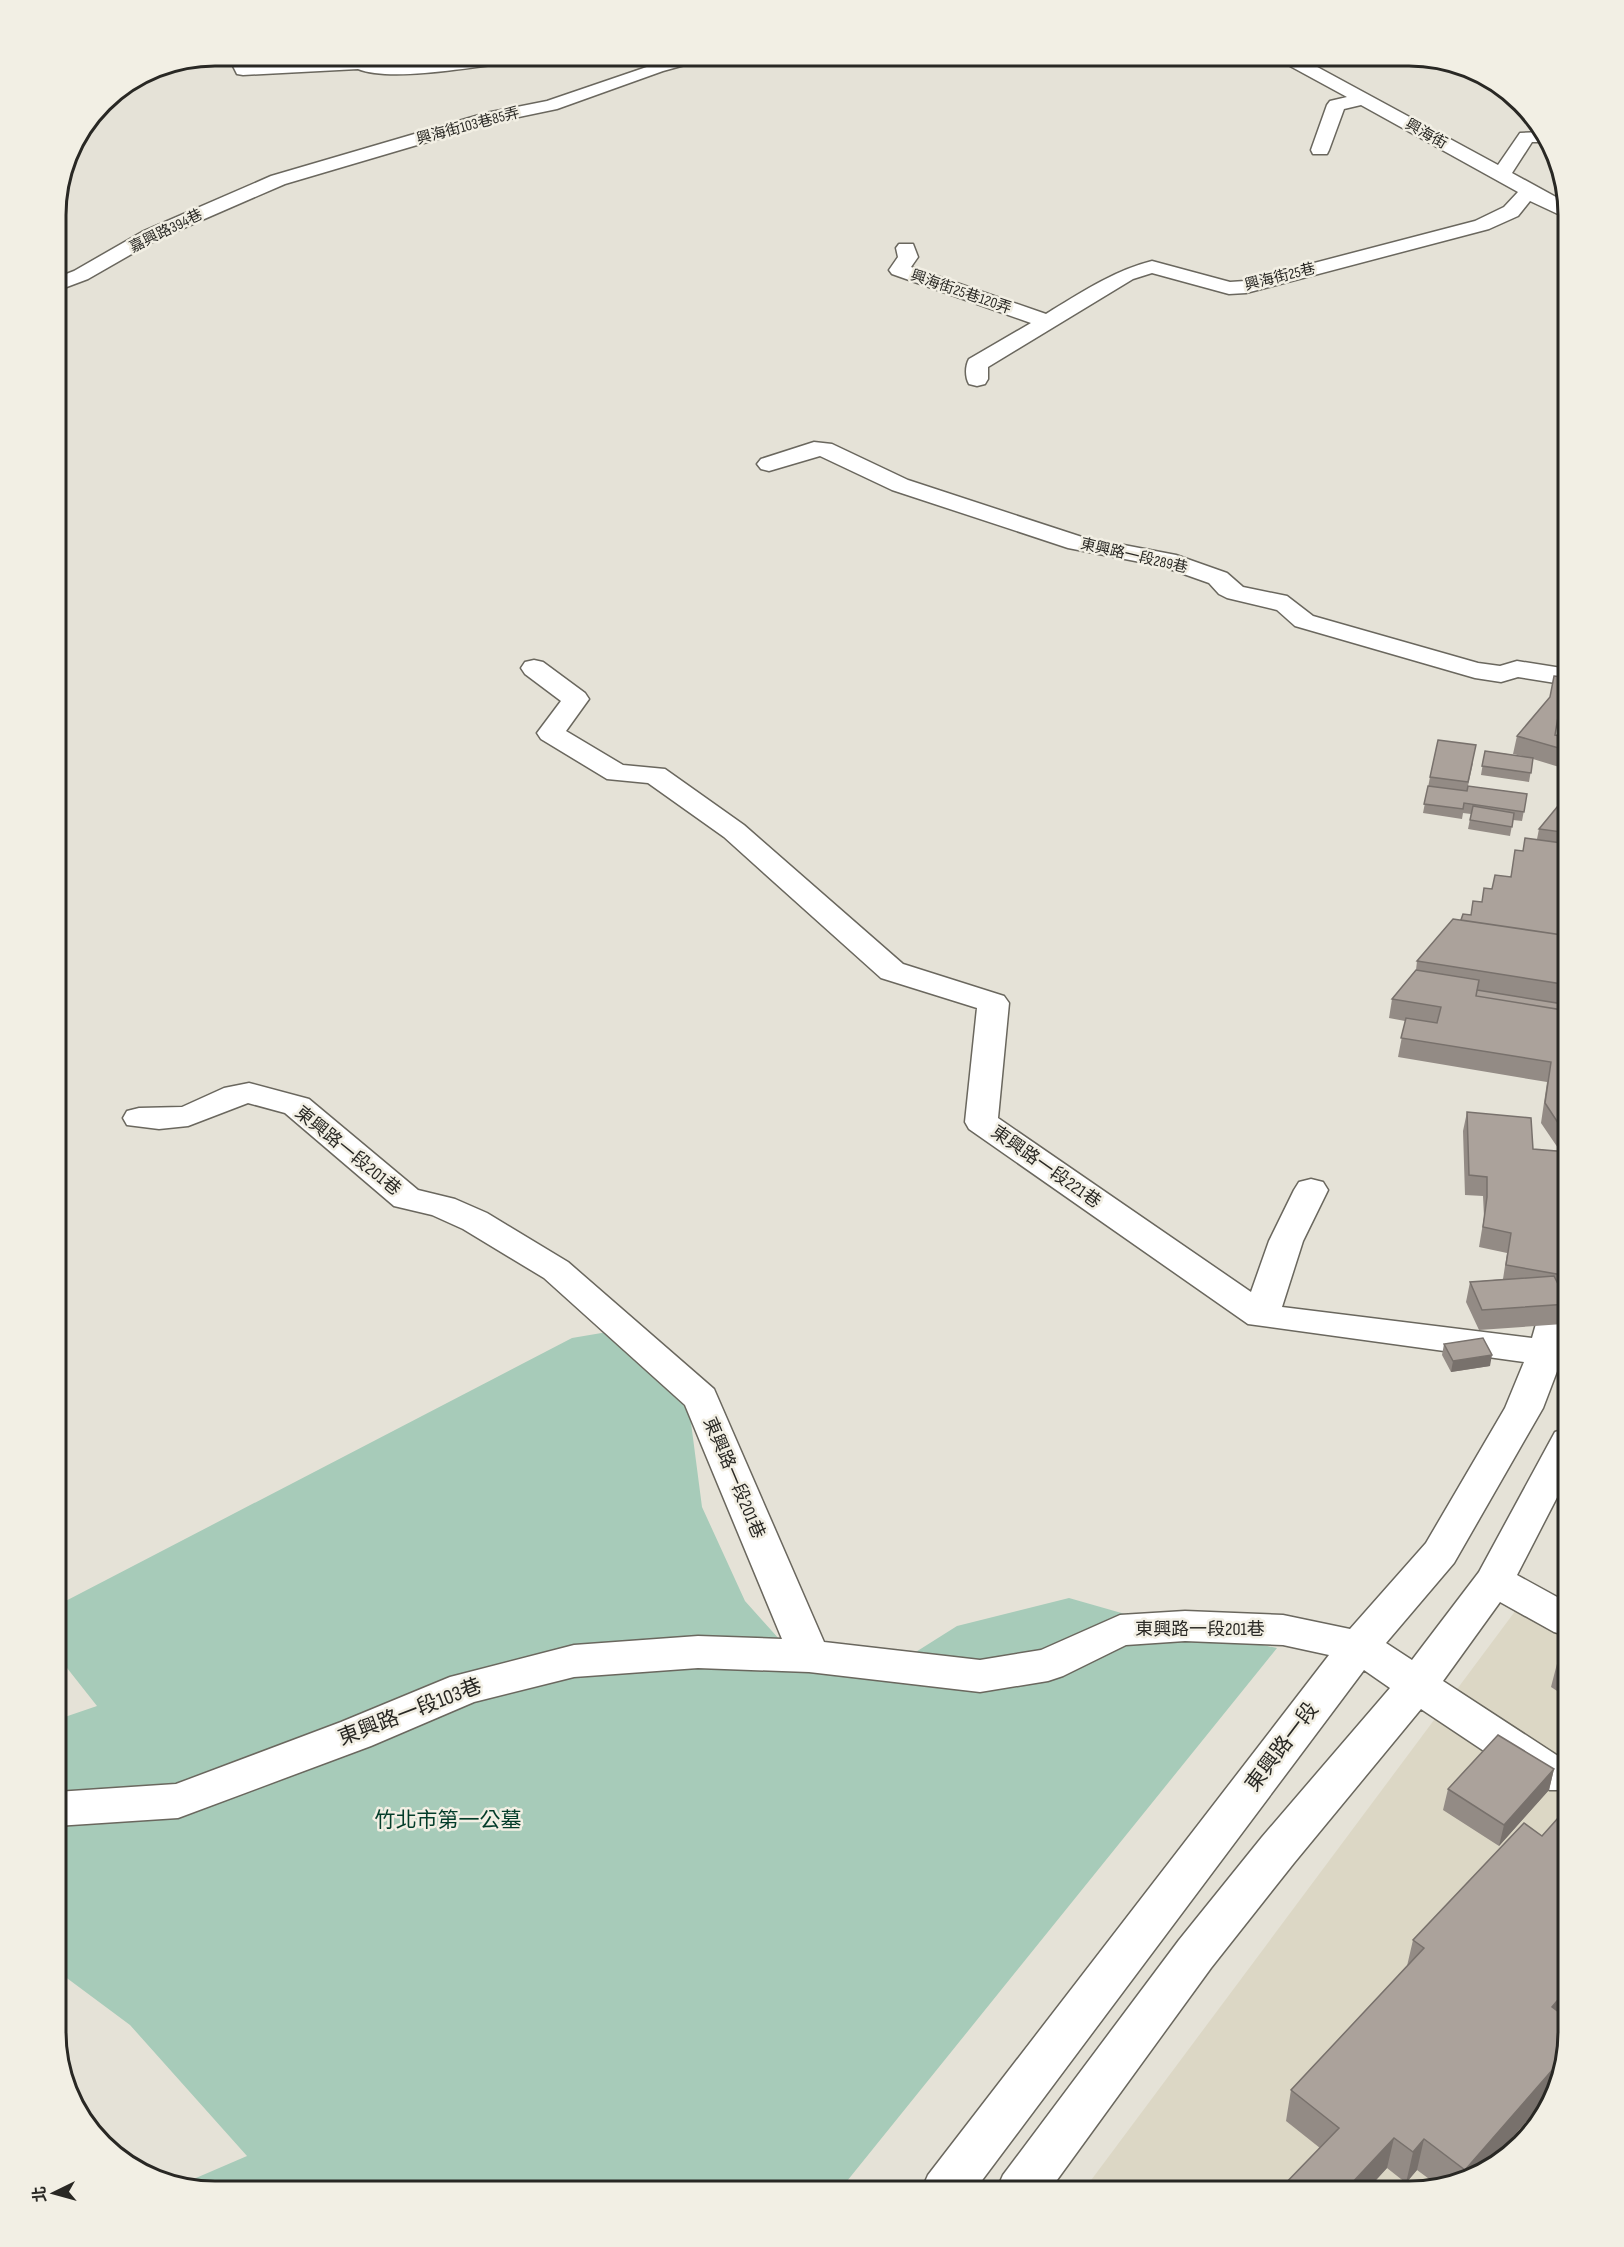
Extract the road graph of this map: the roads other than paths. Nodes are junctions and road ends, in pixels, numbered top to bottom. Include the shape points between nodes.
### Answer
1 (241, 66) edge
2 (268, 66) edge
3 (379, 66) edge
4 (432, 66) edge
5 (661, 66) edge
6 (1303, 66) edge
7 (657, 67) joint
8 (1364, 99) junction
9 (1535, 137) edge
10 (1320, 150) dead end
11 (1501, 175) junction
12 (278, 180) joint
13 (1537, 194) junction
14 (1558, 206) edge
15 (906, 248) dead end
16 (66, 281) edge
17 (1046, 321) junction
18 (977, 379) dead end
19 (769, 464) dead end
20 (534, 668) dead end
21 (1558, 675) edge
22 (138, 1118) dead end
23 (1311, 1190) dead end
24 (1261, 1316) junction
25 (1558, 1353) edge
26 (1558, 1462) edge
27 (1494, 1581) junction
28 (1558, 1615) edge
29 (1359, 1646) junction
30 (809, 1656) junction
31 (1416, 1686) junction
32 (1558, 1773) edge
33 (66, 1808) edge
34 (953, 2181) edge
35 (1027, 2181) edge

1 - 2 street via 243,70
3 - 4 street via 395,70
5 - 7 street, 興海街103巷85弄
6 - 8 street, 興海街
7 - 12 street, 興海街103巷85弄 via 551,105 492,117
8 - 10 street via 1336,105
8 - 11 street, 興海街
9 - 11 street via 1526,137
11 - 13 street, 興海街
12 - 16 street, 嘉興路394巷 via 149,236
13 - 14 street, 興海街
13 - 17 street, 興海街25巷 via 1524,196 1519,207 1482,226 1246,287 1229,288 1152,267 1142,268
15 - 17 street, 興海街25巷120弄 via 908,256 899,270
17 - 18 street, 興海街25巷 via 977,364
19 - 21 street, 東興路一段289巷 via 824,449 900,485 1077,543 1167,560 1218,578 1236,593 1278,601 1304,621 1475,670 1501,674 1517,669
20 - 24 street, 東興路一段221巷 via 576,699 551,733 617,773 655,775 734,831 892,971 993,1003 981,1122
22 - 30 street, 東興路一段201巷 via 188,1116 249,1093 297,1106 406,1198 443,1207 475,1221 556,1270 701,1398
23 - 24 street via 1286,1241
24 - 25 street, 東興路一段221巷
25 - 29 street, 東興路一段 via 1440,1553
26 - 27 street
27 - 28 street
27 - 31 street
29 - 30 street, 東興路一段201巷 via 1283,1630 1185,1626 1120,1630 1048,1665 980,1676
29 - 31 street
29 - 34 street, 東興路一段
30 - 33 street, 東興路一段103巷 via 698,1652 574,1661 465,1688 178,1801
31 - 32 street via 1550,1773
31 - 35 street via 1202,1946

